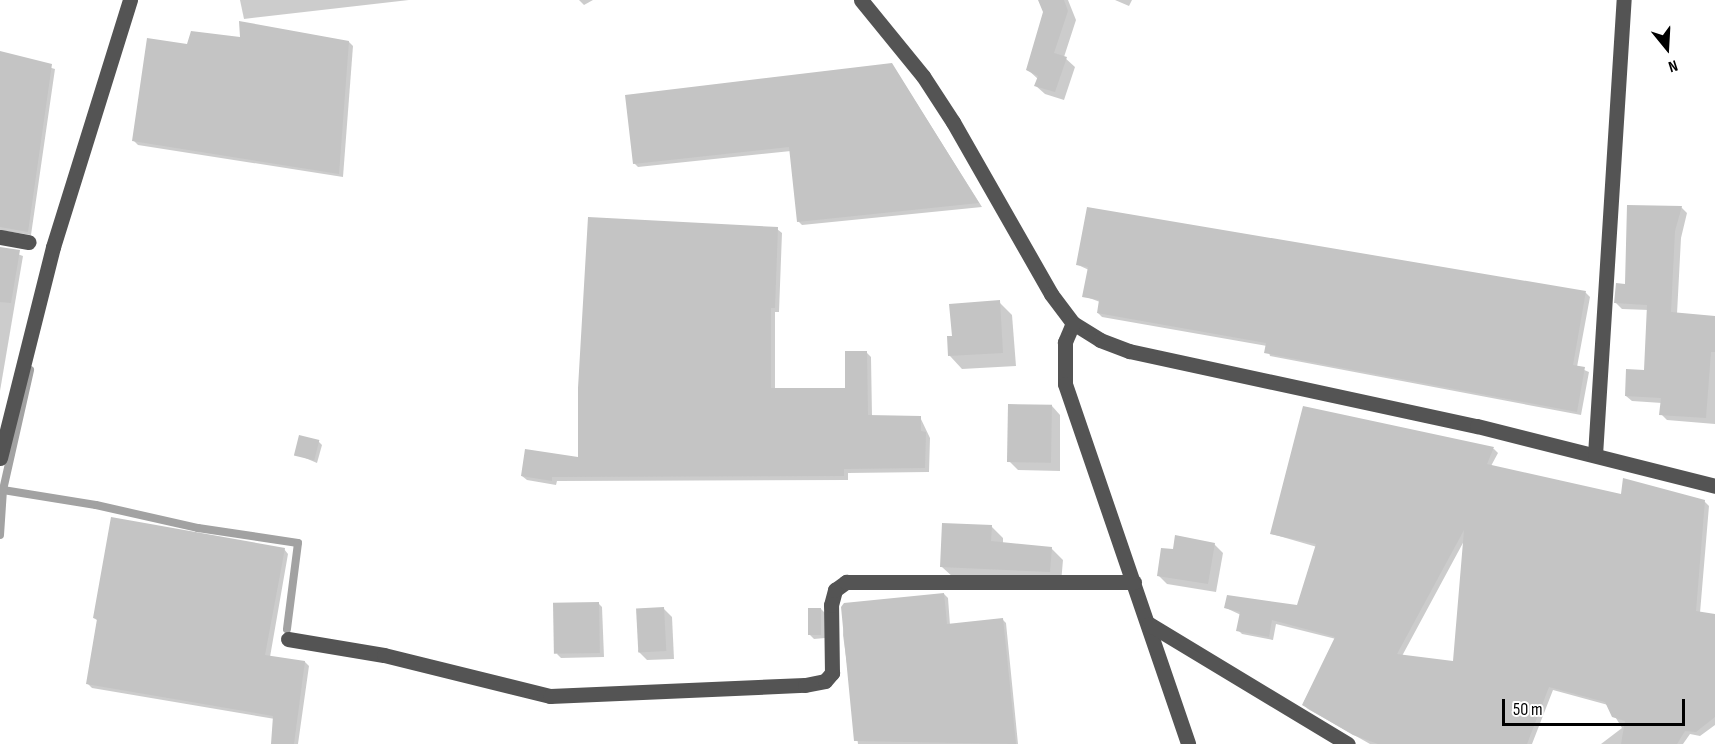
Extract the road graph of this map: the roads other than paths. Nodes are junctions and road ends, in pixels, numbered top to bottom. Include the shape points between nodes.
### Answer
1 (130, 0) edge
2 (861, 0) edge
3 (1624, 0) edge
4 (0, 237) edge
5 (29, 242) dead end
6 (1073, 323) junction
7 (1595, 455) junction
8 (0, 458) edge
9 (1715, 486) edge
10 (1134, 582) junction
11 (1149, 624) junction
12 (288, 639) dead end
13 (1188, 744) edge
14 (1348, 744) edge

1 - 8 street via 53,248
2 - 6 street via 923,76 1051,294
3 - 7 street
4 - 5 street
6 - 7 street via 1100,340 1129,351
6 - 10 street via 1065,342 1065,384
7 - 9 street
10 - 11 street
10 - 12 street via 846,582 835,590 831,605 832,673 825,681 805,685 550,696 384,655
11 - 13 street
11 - 14 street

